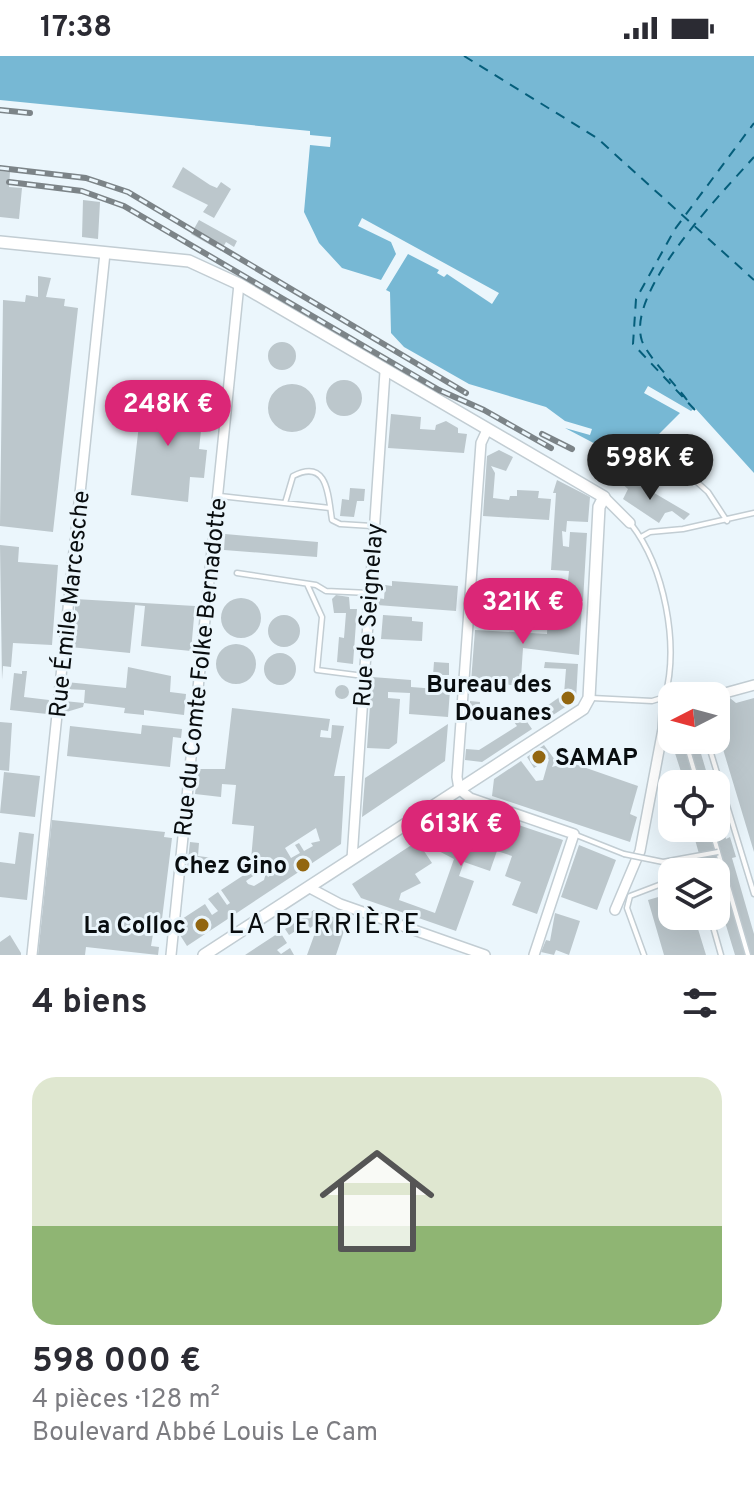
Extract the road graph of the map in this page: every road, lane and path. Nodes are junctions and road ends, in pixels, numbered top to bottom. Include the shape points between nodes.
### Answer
1 (0, 242) edge
2 (105, 253) junction
3 (239, 284) junction
4 (385, 372) junction
5 (487, 430) junction
6 (669, 457) dead end
7 (217, 496) junction
8 (604, 497) junction
9 (285, 503) junction
10 (330, 508) junction
11 (754, 513) edge
12 (727, 521) junction
13 (630, 523) joint
14 (374, 526) junction
15 (641, 537) junction
16 (237, 573) dead end
17 (307, 584) junction
18 (369, 593) junction
19 (364, 676) junction
20 (668, 682) edge
21 (754, 685) edge
22 (730, 692) edge
23 (594, 698) junction
24 (658, 700) edge
25 (658, 754) edge
26 (711, 754) edge
27 (459, 789) junction
28 (574, 834) junction
29 (715, 842) edge
30 (718, 852) junction
31 (352, 859) junction
32 (658, 885) edge
33 (308, 887) junction
34 (754, 894) edge
35 (615, 910) dead end
36 (714, 930) edge
37 (32, 955) edge
38 (171, 955) edge
39 (204, 955) edge
40 (485, 955) edge
41 (534, 955) edge
42 (644, 955) edge
43 (721, 955) edge
44 (748, 955) edge

1 - 2 street
2 - 3 street via 189,261
2 - 37 street, Rue Émile Marcesche
3 - 4 street
3 - 7 street, Rue du Comte Folke Bernadotte
4 - 5 street
4 - 14 street, Rue de Seignelay
5 - 8 street
5 - 27 street via 481,443
6 - 12 lane via 708,492
7 - 9 lane
7 - 38 street, Rue du Comte Folke Bernadotte
8 - 13 street
8 - 23 street via 599,507
9 - 10 lane
9 - 10 lane via 293,476 304,470 322,475
10 - 14 lane via 332,520 340,524
11 - 12 lane
12 - 15 lane
13 - 15 lane
14 - 18 street, Rue de Seignelay
15 - 20 lane via 666,611
16 - 17 lane
17 - 18 lane via 326,591
17 - 19 lane via 322,617 317,670
18 - 19 street, Rue de Seignelay
19 - 31 street, Rue de Seignelay
21 - 22 street
23 - 24 lane
23 - 27 street
25 - 35 street via 640,851
26 - 34 lane
27 - 28 street via 470,798
27 - 31 street
28 - 30 lane, bridge via 624,854 663,862
28 - 41 street
29 - 30 lane
30 - 44 lane
31 - 33 street
32 - 42 lane via 630,896 627,908
33 - 39 street
33 - 40 street via 340,904
36 - 43 lane

